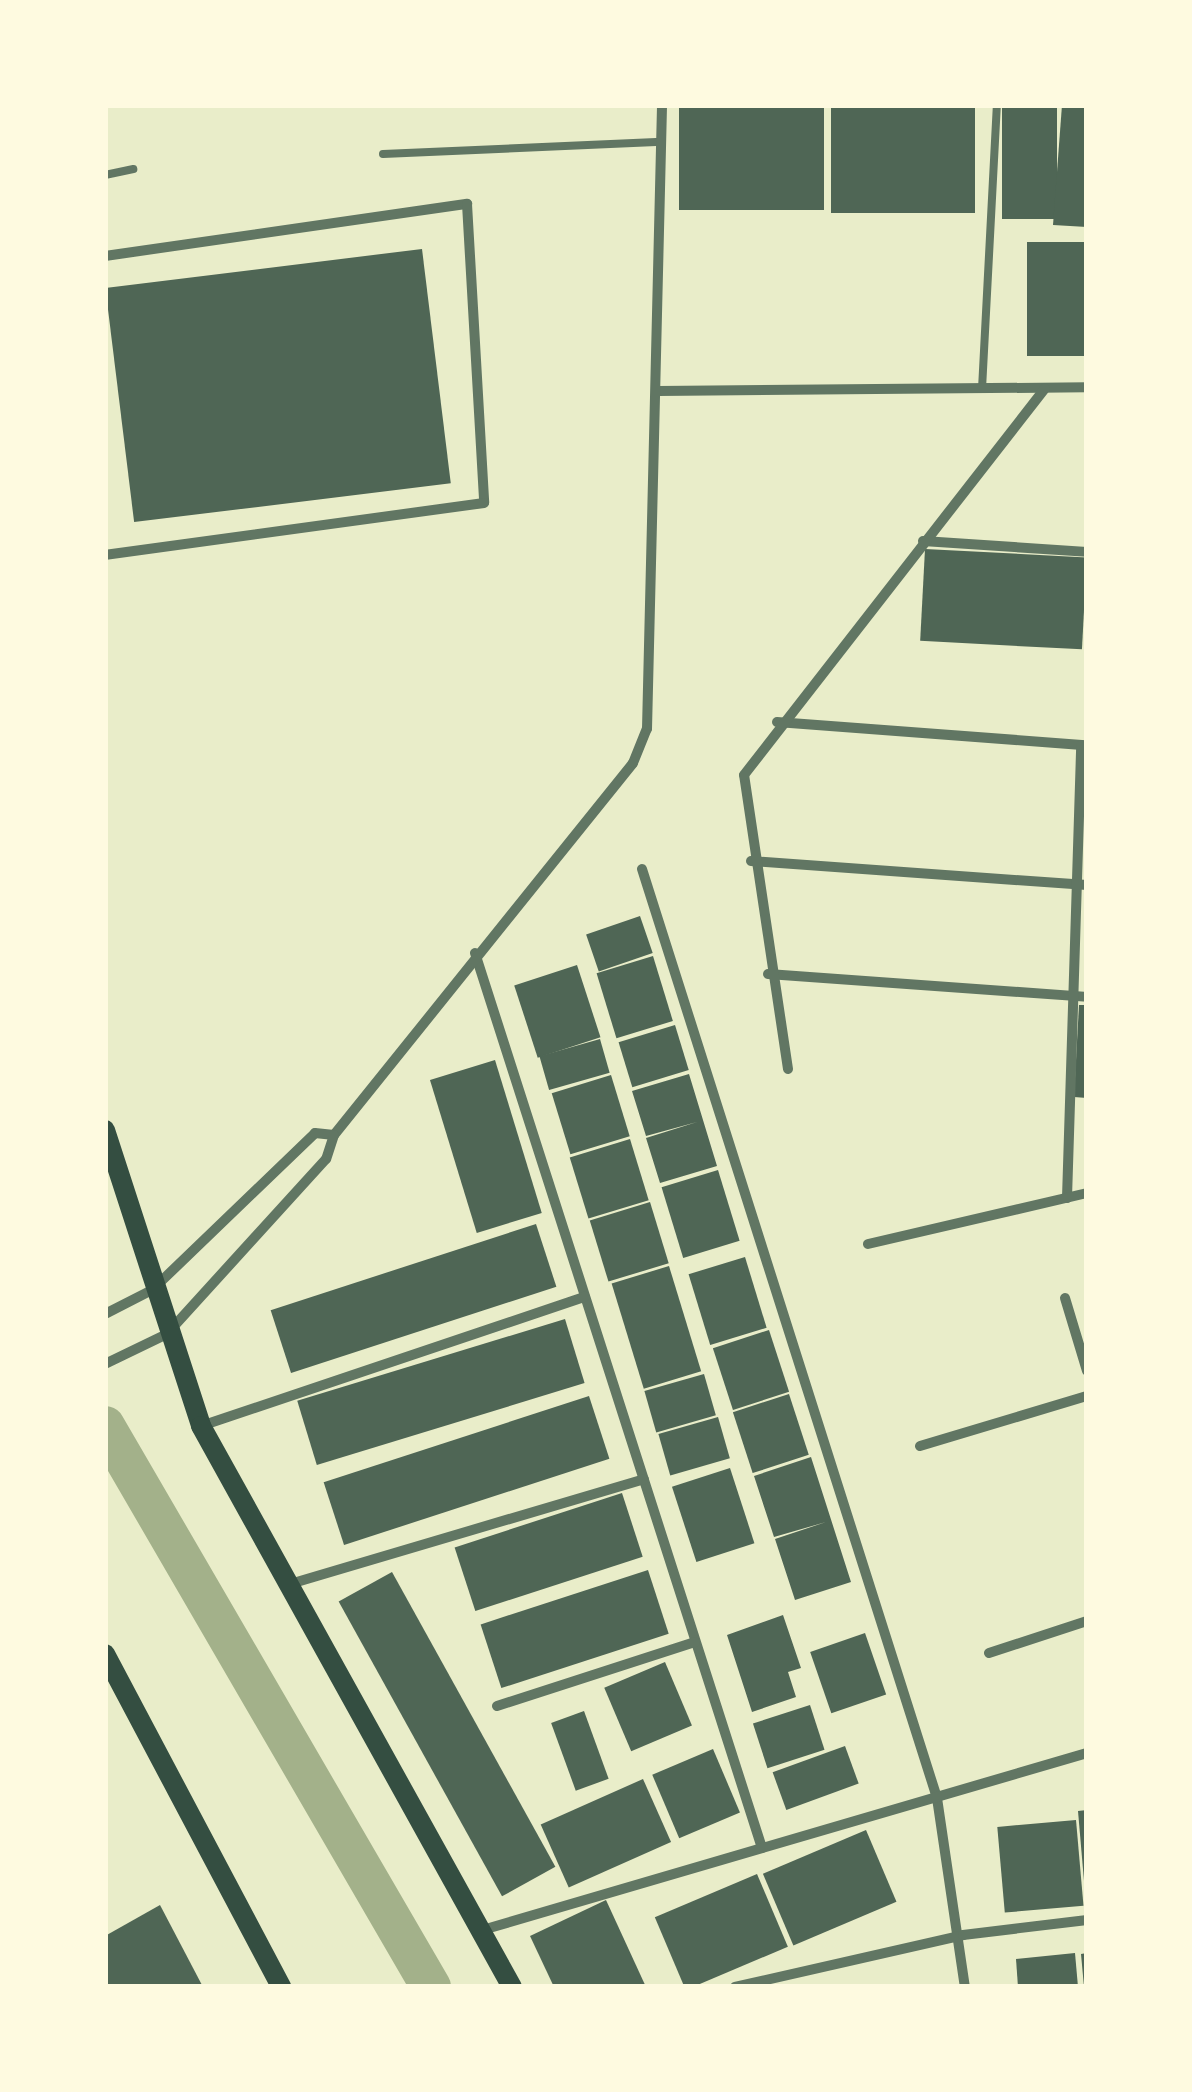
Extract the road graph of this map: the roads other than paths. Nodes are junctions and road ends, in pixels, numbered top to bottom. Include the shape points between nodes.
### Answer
1 (662, 105) edge
2 (997, 105) edge
3 (662, 142) junction
4 (383, 154) dead end
5 (133, 169) dead end
6 (105, 176) edge
7 (105, 256) edge
8 (1087, 387) edge
9 (982, 388) junction
10 (1045, 388) junction
11 (658, 391) junction
12 (922, 541) junction
13 (1087, 552) edge
14 (105, 555) edge
15 (777, 722) junction
16 (1084, 745) edge
17 (751, 860) junction
18 (642, 868) dead end
19 (1082, 885) edge
20 (474, 953) junction
21 (768, 974) junction
22 (1073, 996) junction
23 (1087, 997) edge
24 (788, 1069) dead end
25 (105, 1130) edge
26 (334, 1135) junction
27 (1087, 1193) edge
28 (1067, 1198) junction
29 (868, 1244) dead end
30 (152, 1290) junction
31 (585, 1297) junction
32 (1065, 1298) dead end
33 (105, 1314) edge
34 (168, 1334) junction
35 (105, 1364) edge
36 (1087, 1370) edge
37 (1087, 1396) edge
38 (201, 1426) junction
39 (920, 1446) dead end
40 (644, 1478) junction
41 (289, 1584) junction
42 (1087, 1621) edge
43 (696, 1642) junction
44 (989, 1653) dead end
45 (105, 1654) edge
46 (497, 1706) dead end
47 (1087, 1753) edge
48 (938, 1798) junction
49 (762, 1848) junction
50 (1087, 1920) edge
51 (479, 1931) junction
52 (963, 1935) junction
53 (281, 1987) edge
54 (512, 1987) edge
55 (735, 1987) edge
56 (965, 1987) edge

1 - 3 street
2 - 9 lane
3 - 4 lane
3 - 11 street
5 - 6 lane
7 - 14 street via 467,204 484,503
8 - 10 street
9 - 10 street
9 - 11 street
10 - 12 street
11 - 20 street via 647,729 633,763
12 - 13 street
12 - 15 street
15 - 16 street
15 - 17 street via 744,775
16 - 19 street
17 - 19 street
17 - 21 street
18 - 48 street
19 - 22 street
20 - 26 street
20 - 31 street
21 - 22 street
21 - 24 street
22 - 23 street
22 - 28 street
25 - 30 main road
26 - 30 street via 315,1133
26 - 34 street via 326,1159
27 - 28 street
28 - 29 street
30 - 33 street
30 - 34 main road
31 - 38 street
31 - 40 street
32 - 36 street
34 - 35 street
34 - 38 main road
37 - 39 street
38 - 41 main road
40 - 41 street
40 - 43 street
41 - 51 main road
42 - 44 street
43 - 46 street
43 - 49 street
45 - 53 main road
47 - 48 street
48 - 49 street
48 - 52 street
49 - 51 street
50 - 52 street
51 - 54 main road
52 - 55 street
52 - 56 street

